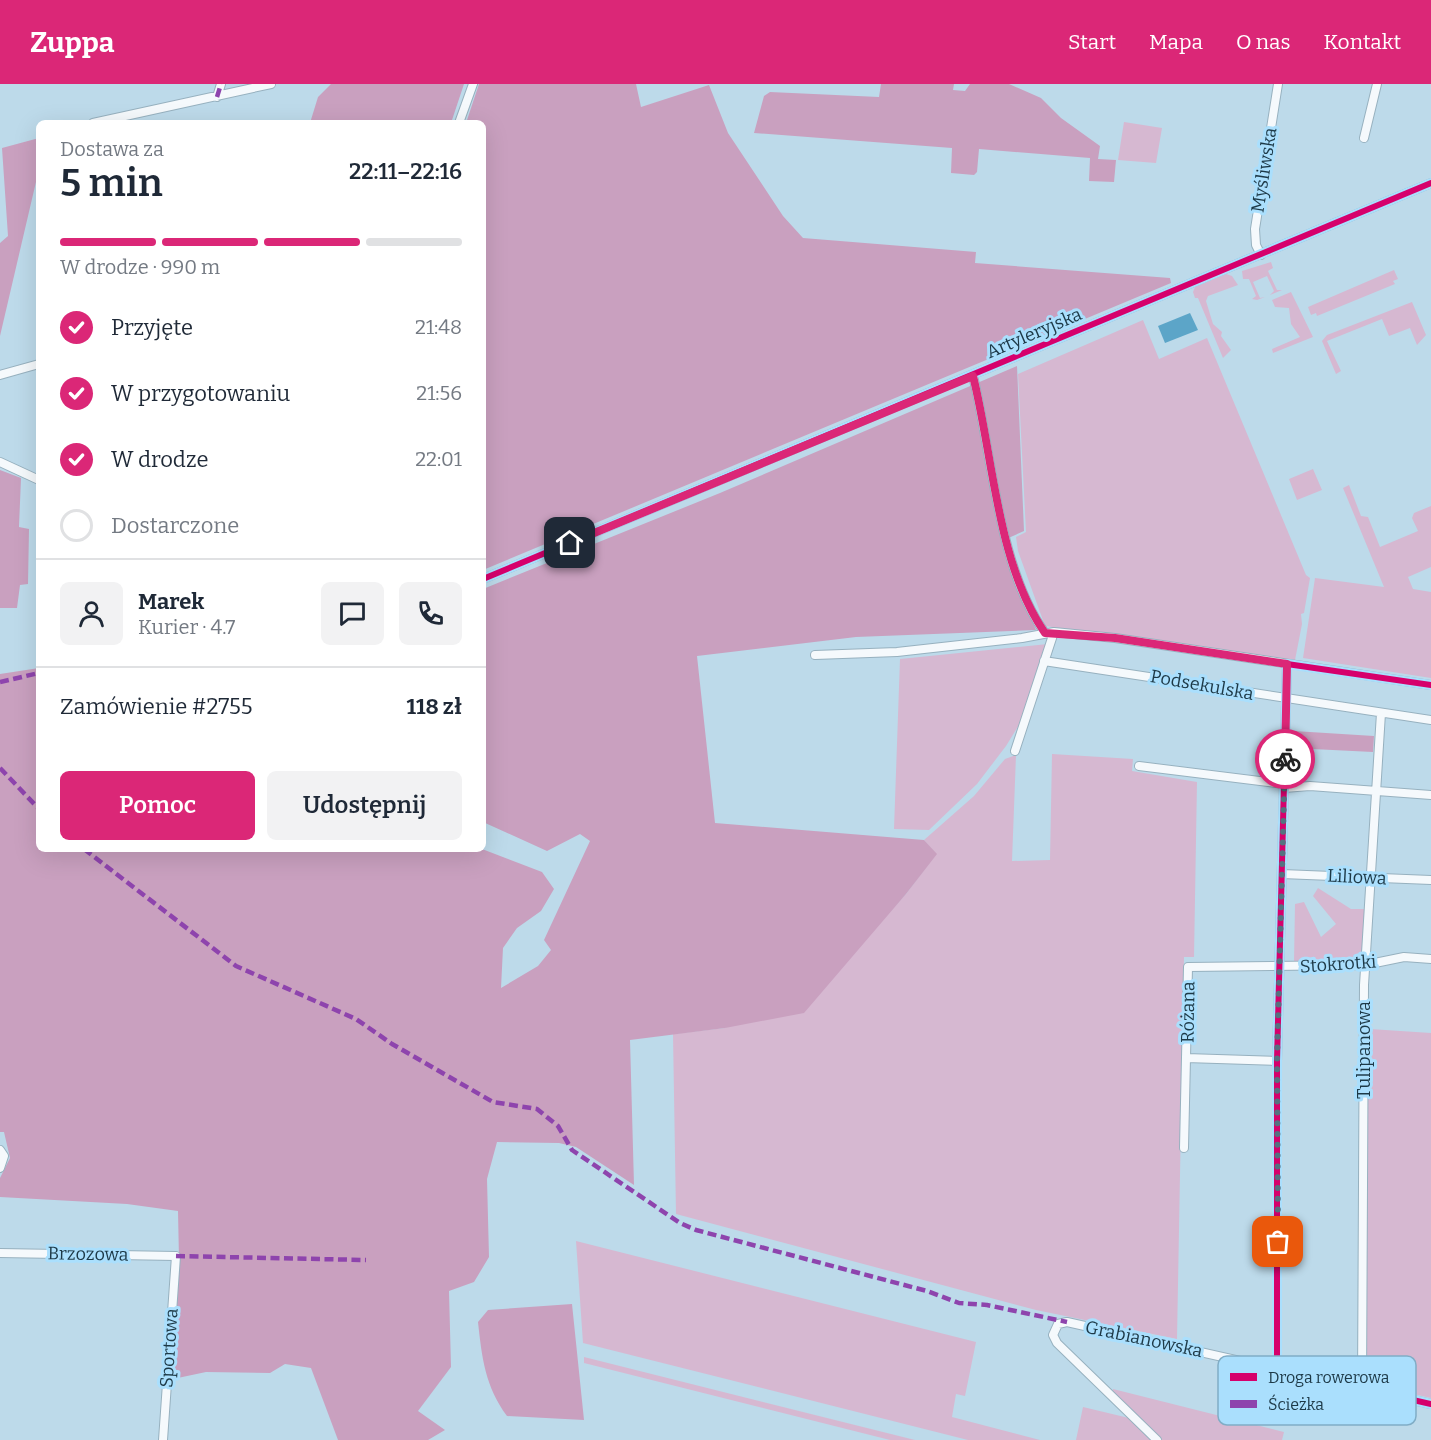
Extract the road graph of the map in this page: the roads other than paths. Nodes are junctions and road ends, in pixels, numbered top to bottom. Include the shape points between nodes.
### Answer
1 (221, 84) edge
2 (271, 84) edge
3 (473, 84) edge
4 (1278, 84) edge
5 (1377, 84) edge
6 (217, 97) junction
7 (107, 120) edge
8 (460, 120) edge
9 (1364, 138) dead end
10 (1431, 183) edge
11 (1261, 255) junction
12 (36, 365) edge
13 (0, 375) edge
14 (973, 376) junction
15 (0, 462) edge
16 (36, 479) edge
17 (486, 578) edge
18 (1050, 632) junction
19 (815, 656) dead end
20 (1044, 661) junction
21 (1287, 664) junction
22 (1431, 685) edge
23 (1285, 698) junction
24 (1381, 713) junction
25 (1431, 720) edge
26 (1015, 751) dead end
27 (1139, 766) dead end
28 (1284, 786) junction
29 (1376, 791) junction
30 (1431, 795) edge
31 (1282, 874) junction
32 (1369, 877) junction
33 (1431, 880) edge
34 (1431, 959) edge
35 (1365, 965) junction
36 (1188, 967) joint
37 (1280, 967) junction
38 (1186, 1058) junction
39 (1277, 1060) junction
40 (1184, 1148) dead end
41 (0, 1150) edge
42 (0, 1168) edge
43 (0, 1253) edge
44 (176, 1256) joint
45 (1219, 1356) edge
46 (1277, 1356) edge
47 (1362, 1356) edge
48 (1416, 1401) edge
49 (1431, 1404) edge
50 (163, 1440) edge
51 (1157, 1440) edge

1 - 6 street
2 - 6 street
3 - 8 street
4 - 11 street, Myśliwska via 1255,229
5 - 9 street
6 - 7 street
10 - 11 street, Artyleryjska
11 - 14 street, Artyleryjska
12 - 13 street
14 - 17 street, Artyleryjska
14 - 18 street via 1004,531 1038,622
15 - 16 street
18 - 19 street via 897,652
18 - 20 street
18 - 21 street
20 - 23 street, Podsekulska
20 - 26 street
21 - 22 street
21 - 23 street
23 - 24 street, Podsekulska
23 - 28 street
24 - 25 street, Podsekulska
24 - 29 street, Tulipanowa
27 - 28 street
28 - 29 street
28 - 31 street
29 - 30 street
29 - 32 street, Tulipanowa
31 - 32 street, Liliowa
31 - 37 street
32 - 33 street, Liliowa
32 - 35 street, Tulipanowa
34 - 35 street, Stokrotki via 1404,957
35 - 37 street, Stokrotki
35 - 47 street, Tulipanowa
36 - 37 street, Stokrotki
36 - 38 street, Różana
37 - 39 street
38 - 39 street, Różana
38 - 40 street, Różana
39 - 46 street
41 - 42 street via 4,1156
43 - 44 street, Brzozowa
44 - 50 street, Sportowa
45 - 51 street, Grabianowska via 1067,1322 1054,1328 1057,1343
48 - 49 street, Grabianowska

